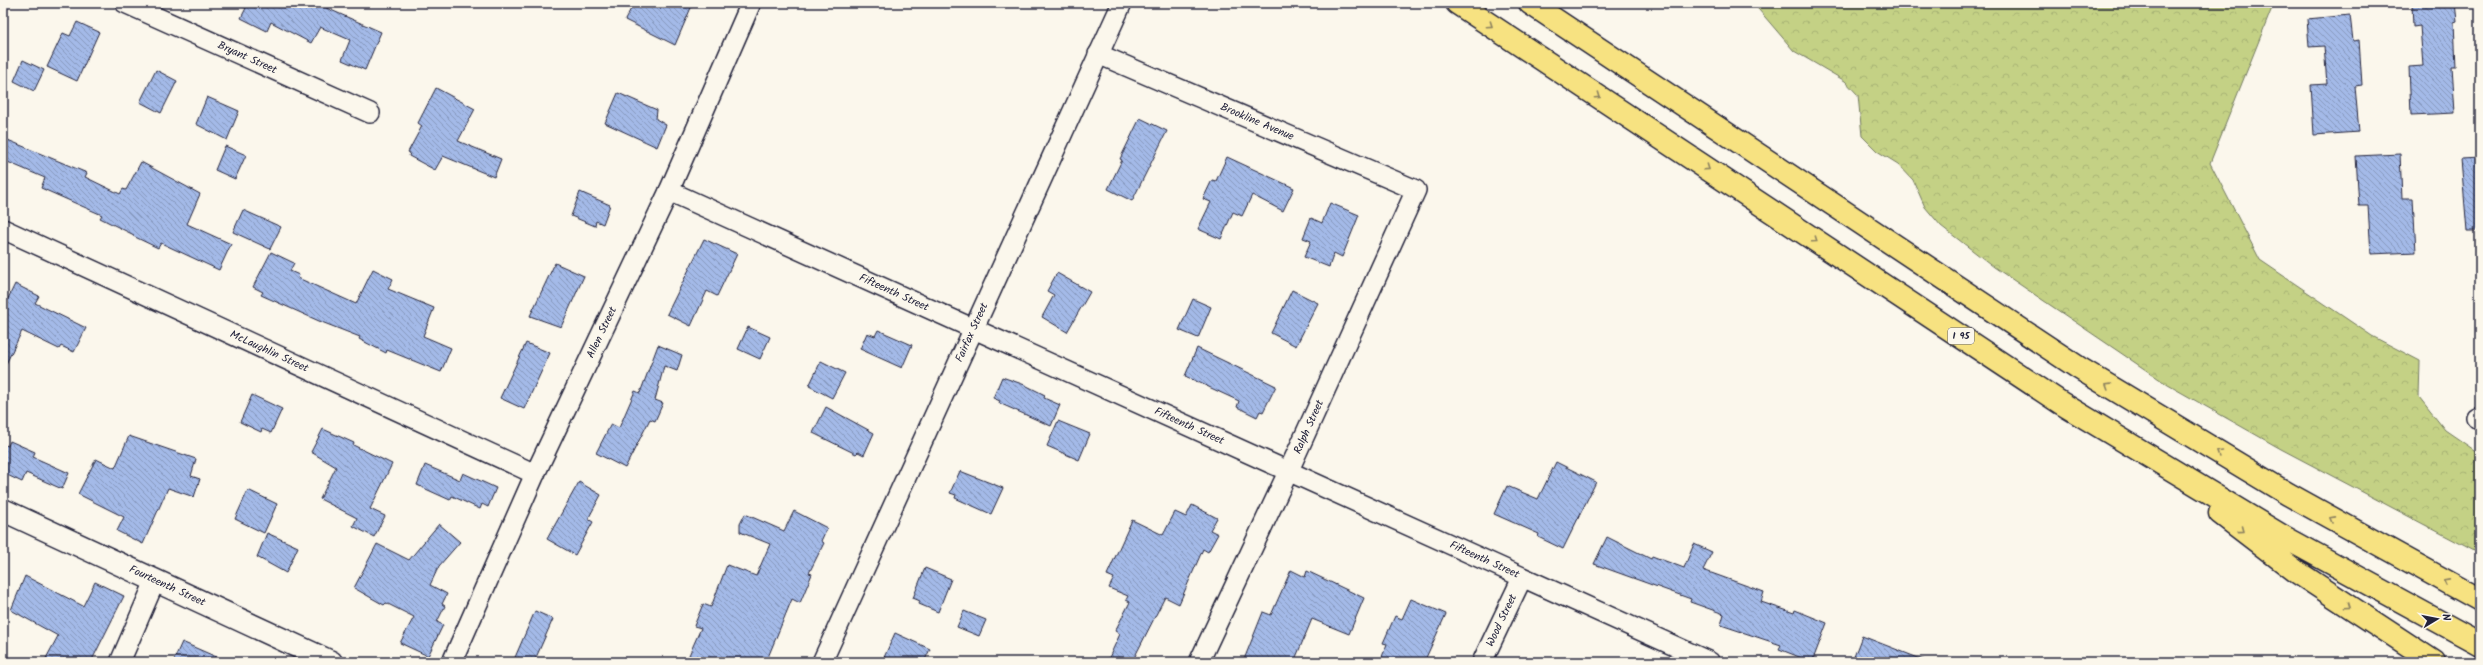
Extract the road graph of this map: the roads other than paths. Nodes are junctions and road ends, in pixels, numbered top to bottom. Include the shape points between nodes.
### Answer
1 (125, 3) edge
2 (751, 3) edge
3 (1122, 3) edge
4 (1457, 3) edge
5 (1530, 3) edge
6 (1098, 54) junction
7 (370, 113) dead end
8 (1416, 190) joint
9 (670, 191) junction
10 (3, 229) edge
11 (973, 327) junction
12 (2133, 447) junction
13 (1289, 470) junction
14 (535, 474) junction
15 (3, 510) edge
16 (1522, 578) junction
17 (155, 581) junction
18 (2480, 600) edge
19 (2480, 644) edge
20 (120, 662) edge
21 (331, 662) edge
22 (452, 662) edge
23 (822, 662) edge
24 (1199, 662) edge
25 (1482, 662) edge
26 (1710, 662) edge
27 (2434, 662) edge

1 - 7 street, Bryant Street
2 - 9 street, Allen Street
3 - 6 street, Fairfax Street
4 -> 12 highway, I 95 via 2061,403
18 -> 5 highway via 2288,494 2079,368
6 - 8 street, Brookline Avenue
6 - 11 street, Fairfax Street
8 - 13 street, Ralph Street
9 - 11 street, Fifteenth Street
9 - 14 street, Allen Street
10 - 14 street, McLaughlin Street
11 - 13 street, Fifteenth Street
11 - 23 street, Fairfax Street
12 - 19 highway, I 95 via 2282,536
12 -> 27 highway via 2297,572
13 - 16 street, Fifteenth Street
13 - 24 street, Ralph Street
14 - 22 street, Allen Street
15 - 17 street, Fourteenth Street
16 - 25 street, Wood Street
16 - 26 street, Fifteenth Street
17 - 20 street
17 - 21 street, Fourteenth Street

